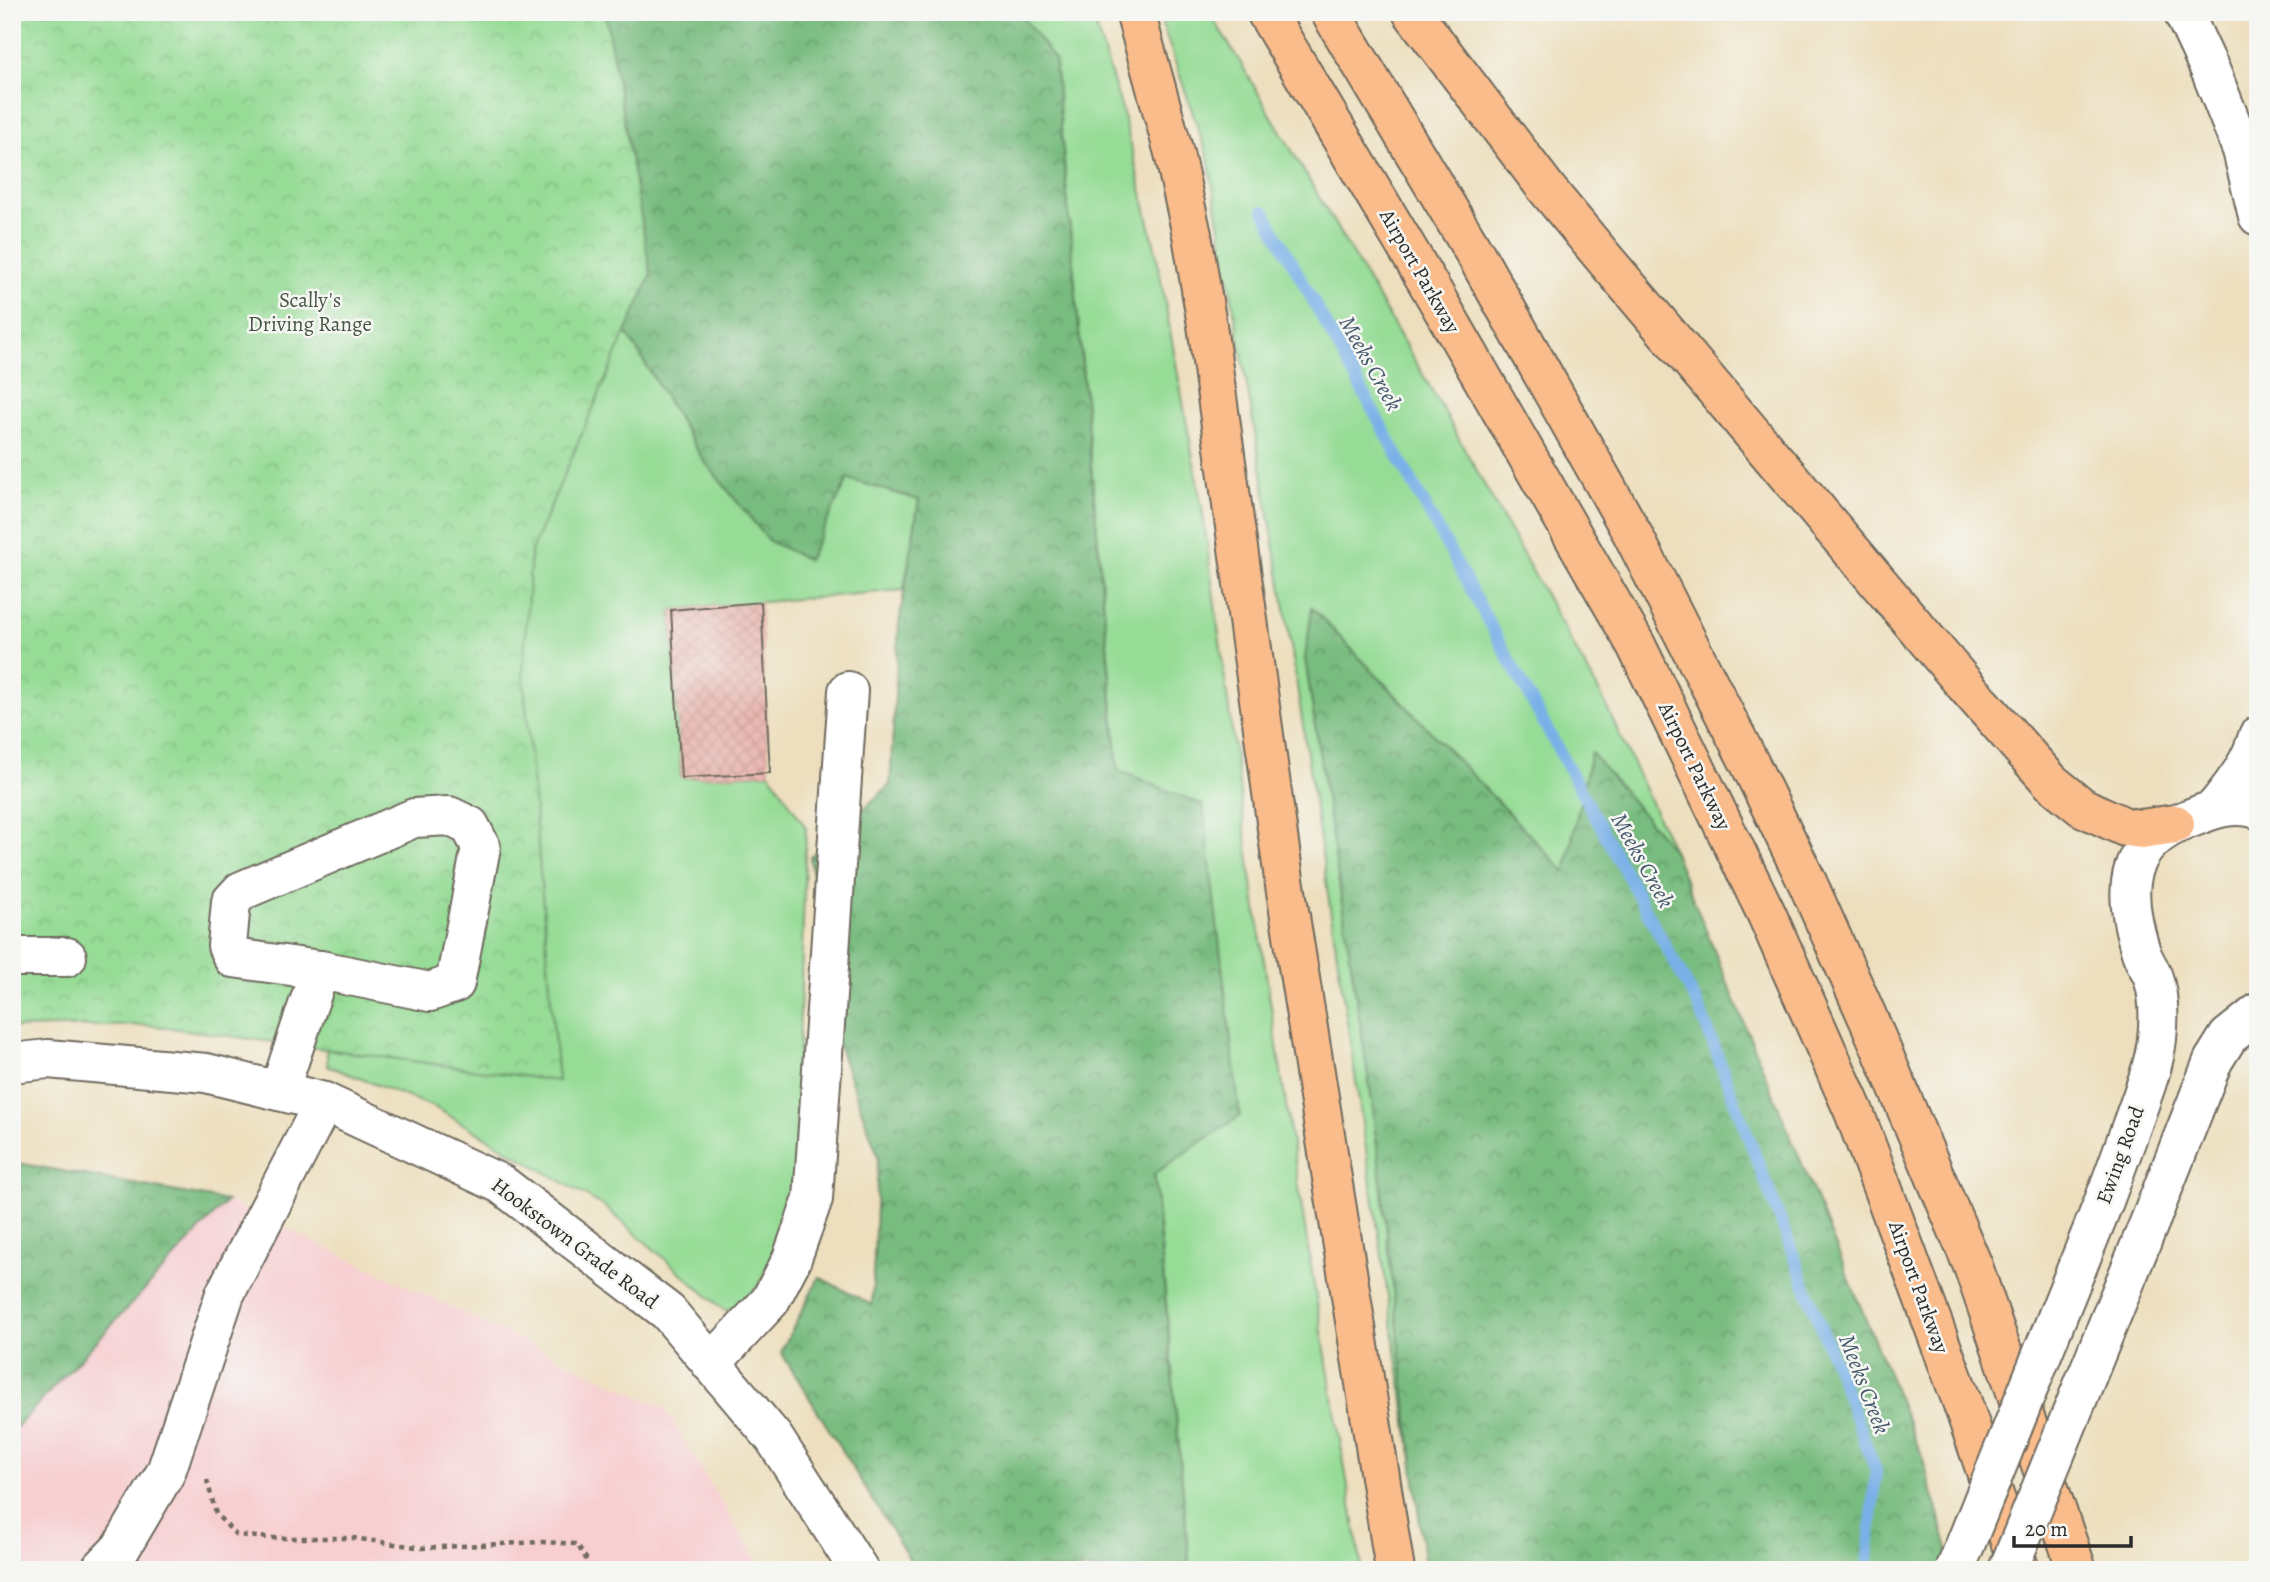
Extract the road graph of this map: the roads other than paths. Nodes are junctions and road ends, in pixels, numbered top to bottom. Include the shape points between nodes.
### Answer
1 (1135, 12) edge
2 (1266, 12) edge
3 (1330, 12) edge
4 (1412, 12) edge
5 (2183, 12) edge
6 (2258, 216) edge
7 (848, 691) dead end
8 (2258, 736) edge
9 (2215, 808) junction
10 (2258, 809) edge
11 (2175, 824) junction
12 (12, 957) edge
13 (67, 957) dead end
14 (320, 970) junction
15 (2258, 1013) edge
16 (12, 1063) edge
17 (279, 1091) junction
18 (324, 1102) junction
19 (711, 1364) junction
20 (100, 1570) edge
21 (859, 1570) edge
22 (1395, 1570) edge
23 (1955, 1570) edge
24 (2008, 1570) edge
25 (2020, 1570) edge
26 (2077, 1570) edge

1 - 22 highway via 1192,235 1286,893
2 - 25 highway, Airport Parkway via 1636,645 1767,915 1854,1112
3 - 26 highway via 1478,257 1626,522 1808,884 1973,1266
4 - 11 highway via 1594,247 2051,782 2082,807 2125,827
5 - 6 street via 2242,150
7 - 19 street via 813,1199 792,1261 770,1301
8 - 9 street via 2238,779
9 - 10 street, Ewing Road
9 - 11 street, Ewing Road
11 - 23 street, Ewing Road, bridge via 2154,838 2129,881 2130,915 2154,980 2158,1005 2148,1078 2104,1201
12 - 13 street
14 - 14 street via 430,992 455,983 481,847 470,826 449,816 414,818 241,891 230,913 227,946 233,958
14 - 17 street
15 - 24 street, bridge via 2228,1037 2213,1060
16 - 17 street, Hookstown Grade Road via 48,1059 206,1073
17 - 18 street, Hookstown Grade Road
18 - 19 street, Hookstown Grade Road via 501,1184 668,1312
18 - 20 street via 225,1294 166,1472 121,1548
19 - 21 street, Hookstown Grade Road via 774,1438

